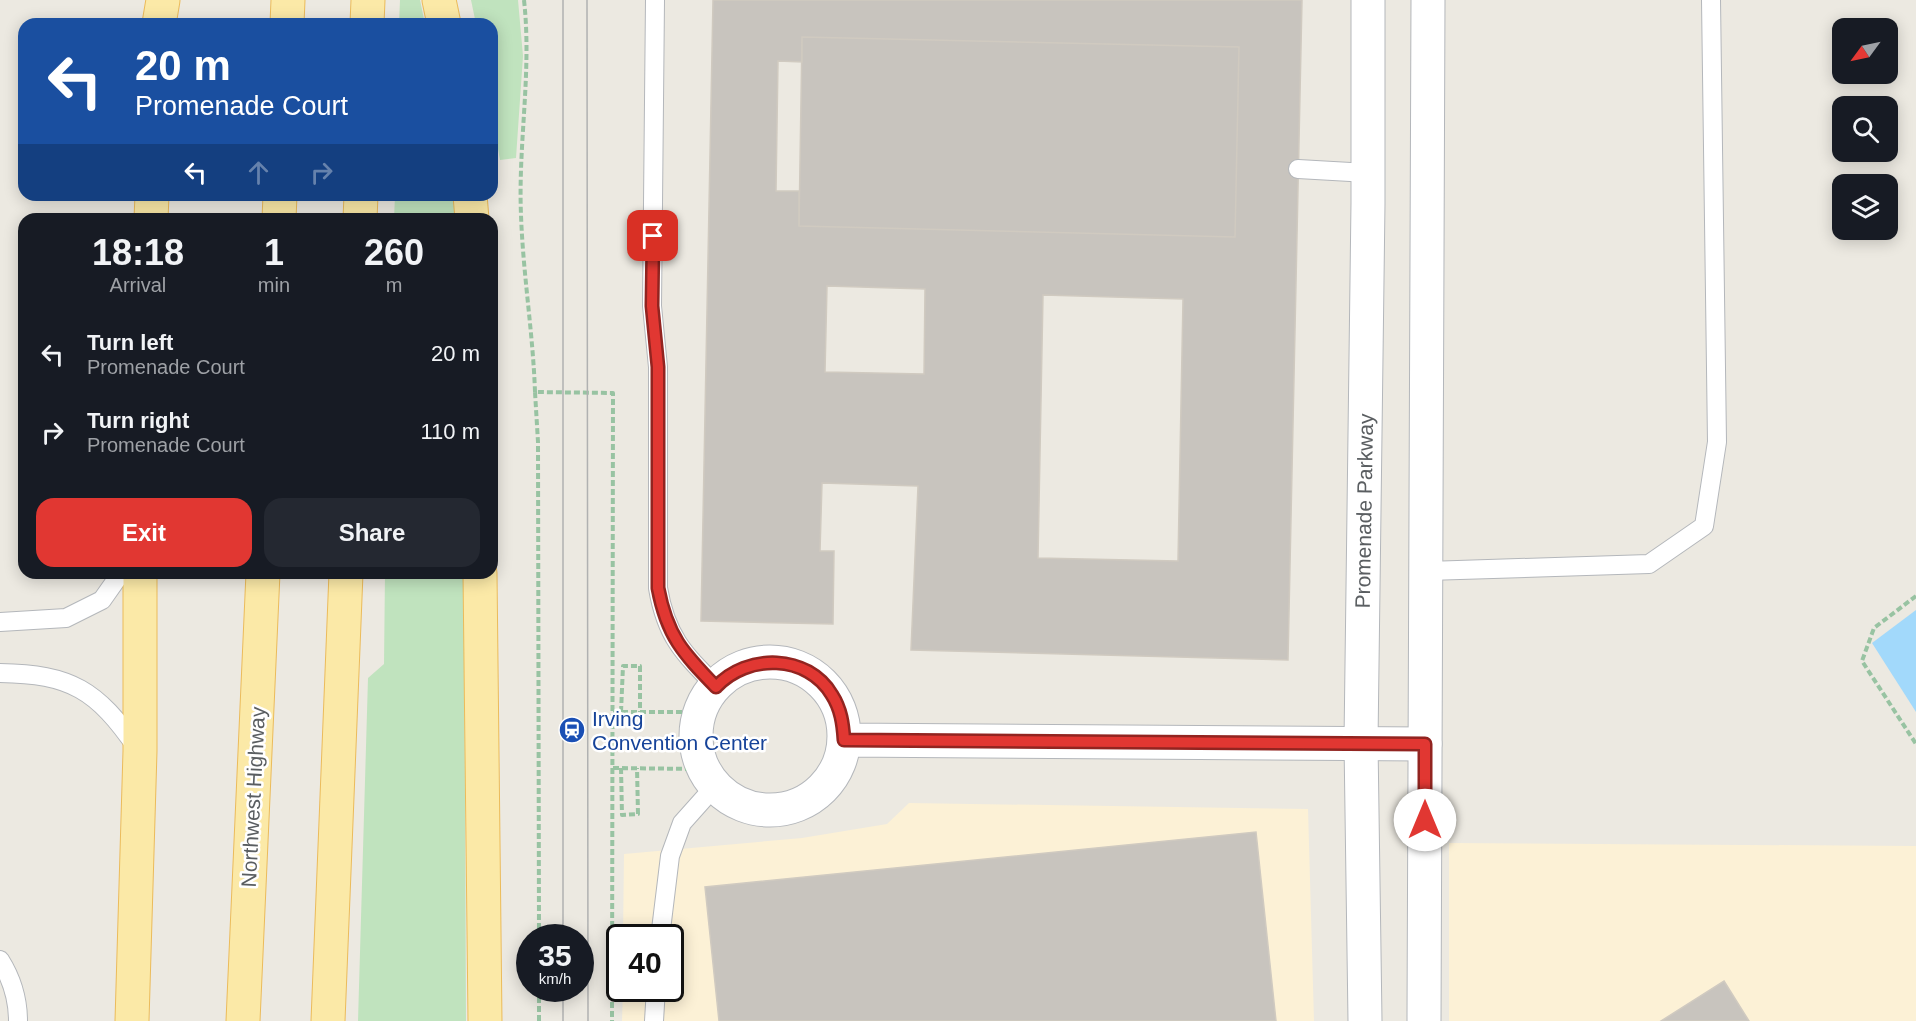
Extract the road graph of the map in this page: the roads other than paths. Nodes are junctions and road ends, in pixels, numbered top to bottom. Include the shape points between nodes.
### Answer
1 (163, 0) edge
2 (288, 0) edge
3 (368, 0) edge
4 (439, 0) edge
5 (655, 0) edge
6 (1368, 0) edge
7 (1428, 0) edge
8 (1711, 0) edge
9 (160, 18) edge
10 (287, 18) edge
11 (367, 18) edge
12 (443, 18) edge
13 (1298, 169) dead end
14 (1368, 173) junction
15 (1427, 571) junction
16 (117, 579) edge
17 (140, 579) edge
18 (263, 579) edge
19 (346, 579) edge
20 (480, 579) edge
21 (0, 622) edge
22 (0, 673) edge
23 (708, 699) junction
24 (844, 740) junction
25 (1361, 742) junction
26 (1425, 744) junction
27 (140, 752) junction
28 (710, 777) junction
29 (662, 924) edge
30 (0, 960) edge
31 (655, 1002) edge
32 (18, 1021) edge
33 (132, 1021) edge
34 (243, 1021) edge
35 (328, 1021) edge
36 (485, 1021) edge
37 (654, 1021) edge
38 (1365, 1021) edge
39 (1424, 1021) edge

1 - 9 main road
2 - 10 main road
3 - 11 main road
4 - 12 main road
5 - 23 lane via 652,306 658,367 658,588 663,619
6 - 14 street, Promenade Parkway
7 - 15 street
8 - 15 lane via 1717,442 1704,526 1649,564
13 - 14 lane
14 - 25 street, Promenade Parkway
15 - 26 street
16 - 21 lane via 102,600 66,618
17 - 27 main road
18 - 34 main road, Northwest Highway
19 - 35 main road
20 - 36 main road
22 - 27 lane via 31,673 64,680 91,694 119,721
23 - 24 street via 725,677 746,665 794,665 815,677 832,694 842,717
23 - 28 street via 696,741
24 - 25 street
24 - 28 street via 839,765 825,785 806,801 783,809 758,809 735,801
25 - 26 street
25 - 38 street, Promenade Parkway
26 - 39 street
27 - 33 main road
28 - 29 lane via 682,822 670,856
30 - 32 lane via 18,1003
31 - 37 lane

